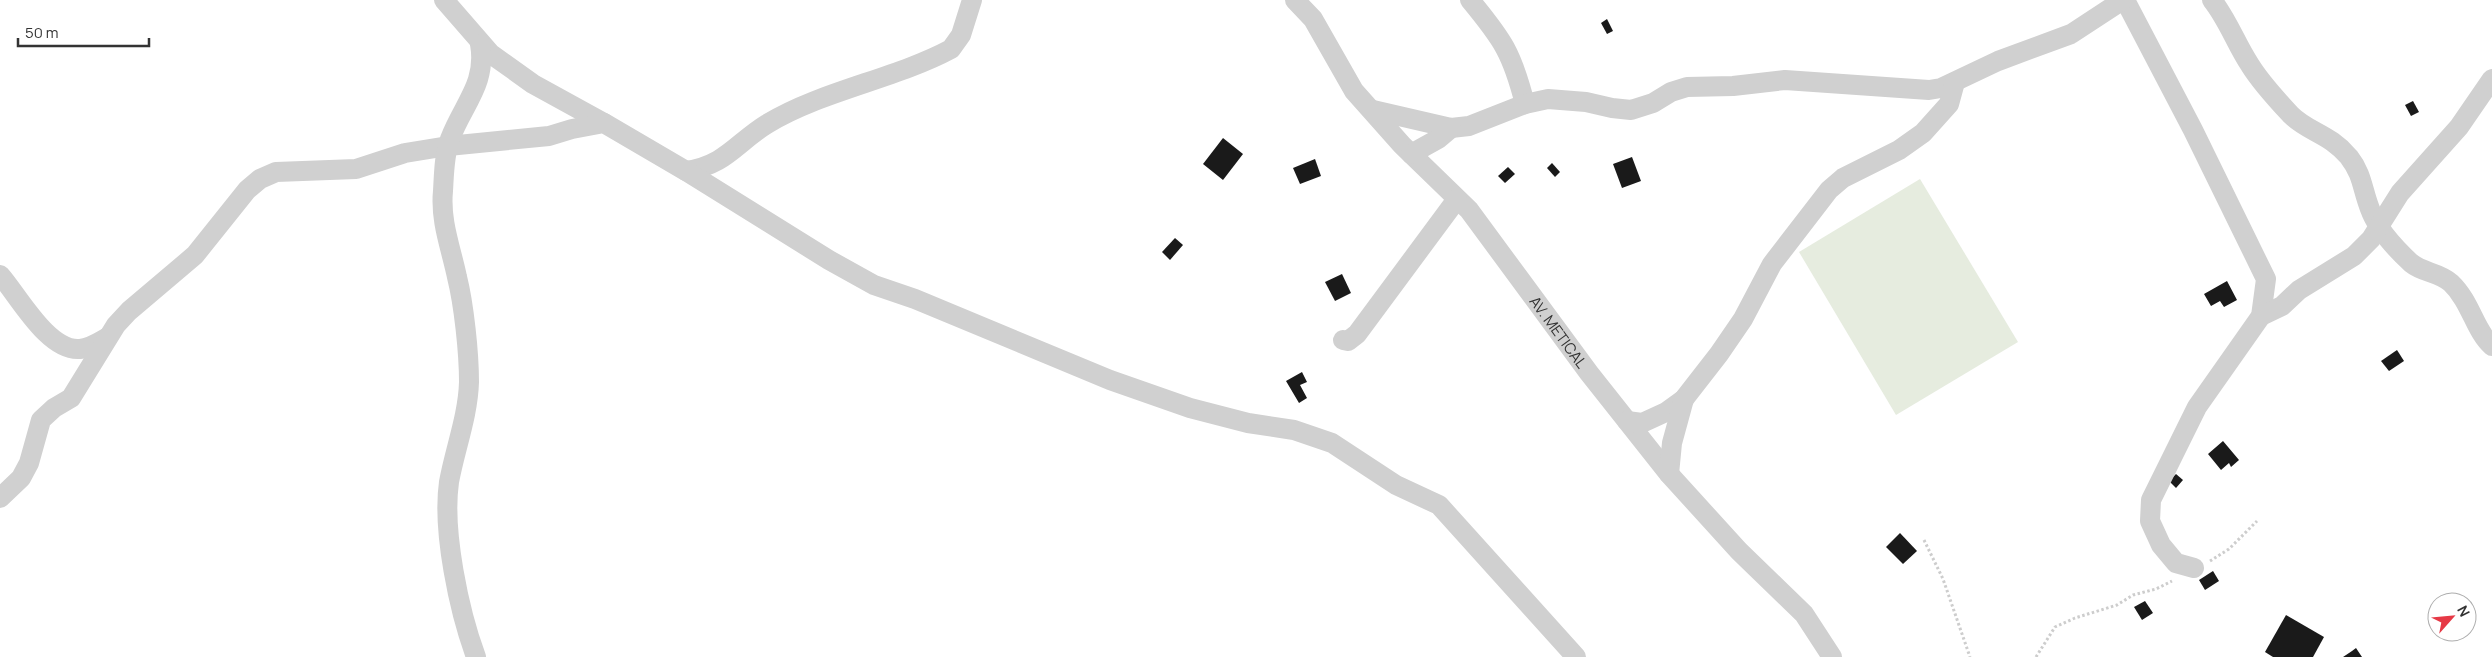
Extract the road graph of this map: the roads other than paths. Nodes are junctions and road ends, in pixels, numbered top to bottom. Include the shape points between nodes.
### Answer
1 (444, 0) edge
2 (972, 0) edge
3 (1295, 0) edge
4 (1470, 0) edge
5 (2124, 0) edge
6 (2212, 0) edge
7 (480, 44) junction
8 (2492, 79) edge
9 (1956, 82) junction
10 (1525, 104) junction
11 (1373, 110) junction
12 (604, 124) junction
13 (1444, 134) junction
14 (448, 146) junction
15 (1411, 154) junction
16 (686, 171) junction
17 (1429, 172) junction
18 (1457, 199) junction
19 (2380, 228) junction
20 (0, 275) edge
21 (2261, 316) junction
22 (108, 337) junction
23 (1343, 340) dead end
24 (2492, 346) edge
25 (1684, 399) junction
26 (1627, 421) junction
27 (1669, 474) junction
28 (0, 498) edge
29 (2194, 568) road end
30 (476, 657) edge
31 (1576, 657) edge
32 (1832, 657) edge

1 - 7 street
2 - 16 street via 962,35 951,48 774,120 727,156 701,169
3 - 11 street, AV. METICAL via 1313,19 1350,85
4 - 10 street via 1508,51
5 - 9 street via 2071,34
5 - 21 street via 2193,130 2266,279
6 - 19 street via 2250,65 2275,97 2293,117 2334,141 2360,173 2370,210
7 - 12 street via 533,84
7 - 14 street via 482,66 479,79
8 - 19 street via 2459,127 2400,193
9 - 10 street via 1929,90 1785,80 1687,87 1631,110 1548,99
9 - 25 street via 1949,104 1923,133 1899,150 1843,178 1829,190 1772,264 1742,319
10 - 13 street
11 - 13 street
11 - 15 street, AV. METICAL
12 - 14 street via 549,136
12 - 16 street
13 - 15 street
13 - 17 street via 1429,151
14 - 22 street via 405,153 356,168 276,172 260,179 247,190 195,256 129,311
14 - 30 street via 442,209 460,293 469,382 449,483 448,529 461,604
15 - 17 street, AV. METICAL
16 - 31 street via 874,285 1110,380 1190,408 1248,423 1294,430 1332,443 1396,485 1439,505
17 - 18 street, AV. METICAL
18 - 23 street via 1357,334 1348,341
18 - 26 street, AV. METICAL via 1490,237
19 - 21 street via 2354,256 2299,290 2282,306
19 - 24 street via 2412,263 2452,283
20 - 22 street via 41,329 64,345 78,350
21 - 29 street via 2197,407 2151,500 2150,521 2161,545 2176,563
22 - 28 street via 71,398 41,420 25,470 16,484
25 - 26 street via 1642,423
25 - 27 street via 1672,443
26 - 27 street, AV. METICAL
27 - 32 street, AV. METICAL via 1739,551 1804,614

